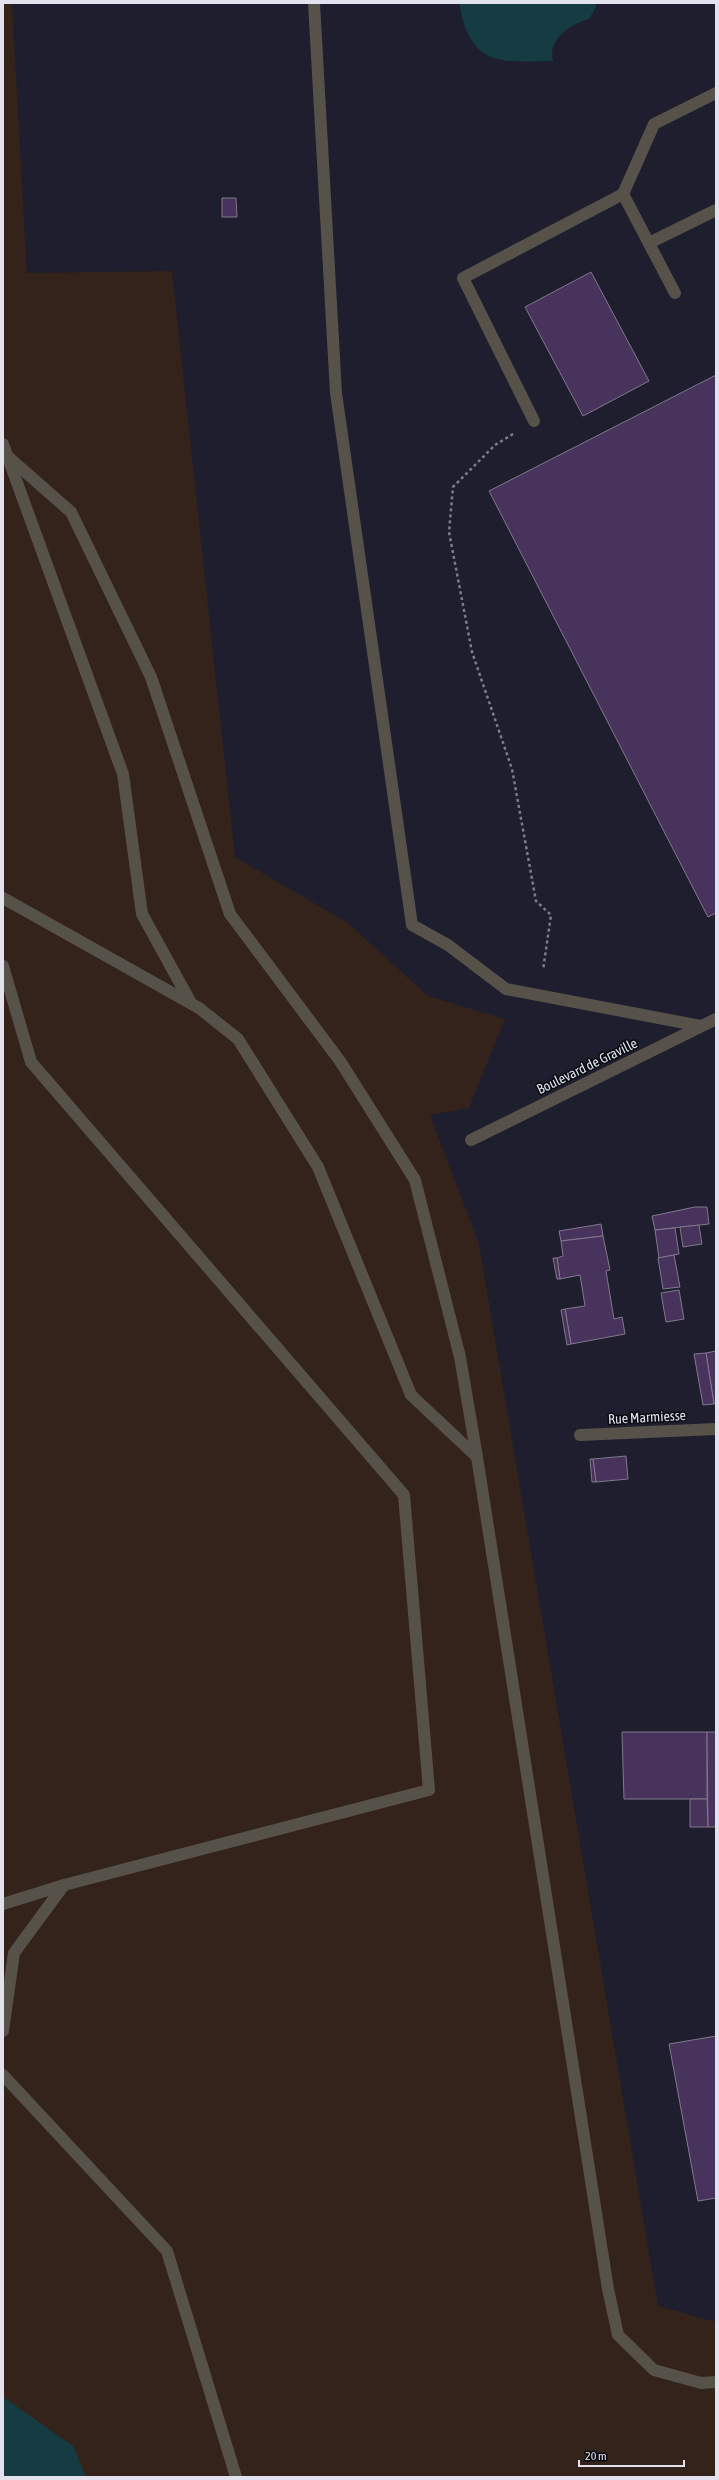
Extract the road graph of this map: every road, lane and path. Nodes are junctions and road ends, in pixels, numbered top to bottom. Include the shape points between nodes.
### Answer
1 (314, 3) edge
2 (716, 93) edge
3 (623, 194) junction
4 (716, 210) edge
5 (649, 243) junction
6 (675, 293) dead end
7 (534, 421) joint
8 (5, 450) edge
9 (3, 898) edge
10 (3, 966) edge
11 (545, 997) junction
12 (192, 1004) junction
13 (716, 1019) edge
14 (701, 1026) junction
15 (471, 1140) dead end
16 (716, 1429) edge
17 (580, 1436) dead end
18 (477, 1457) junction
19 (64, 1885) junction
20 (3, 1904) edge
21 (3, 2031) edge
22 (3, 2075) edge
23 (716, 2382) edge
24 (236, 2477) edge

1 - 11 street via 336,393 412,925 448,944 506,989
2 - 3 street via 654,124
3 - 5 street
3 - 7 street via 463,278
4 - 5 street
5 - 6 street
7 - 11 path via 495,445 453,487 450,532 472,652 512,769 536,901 551,915 543,965
8 - 12 street via 123,774 142,914
8 - 18 street via 71,512 75,520 150,677 230,914 340,1061 415,1180 460,1357
9 - 12 street
10 - 19 street via 31,1062 404,1495 429,1790
11 - 14 street
12 - 18 street via 238,1039 318,1167 411,1395
13 - 14 street, Boulevard de Graville
14 - 15 street, Boulevard de Graville
16 - 17 street, Rue Marmiesse
18 - 23 street via 606,2281 618,2335 654,2370 701,2384
19 - 20 street
19 - 21 street via 14,1953
22 - 24 street via 167,2251

